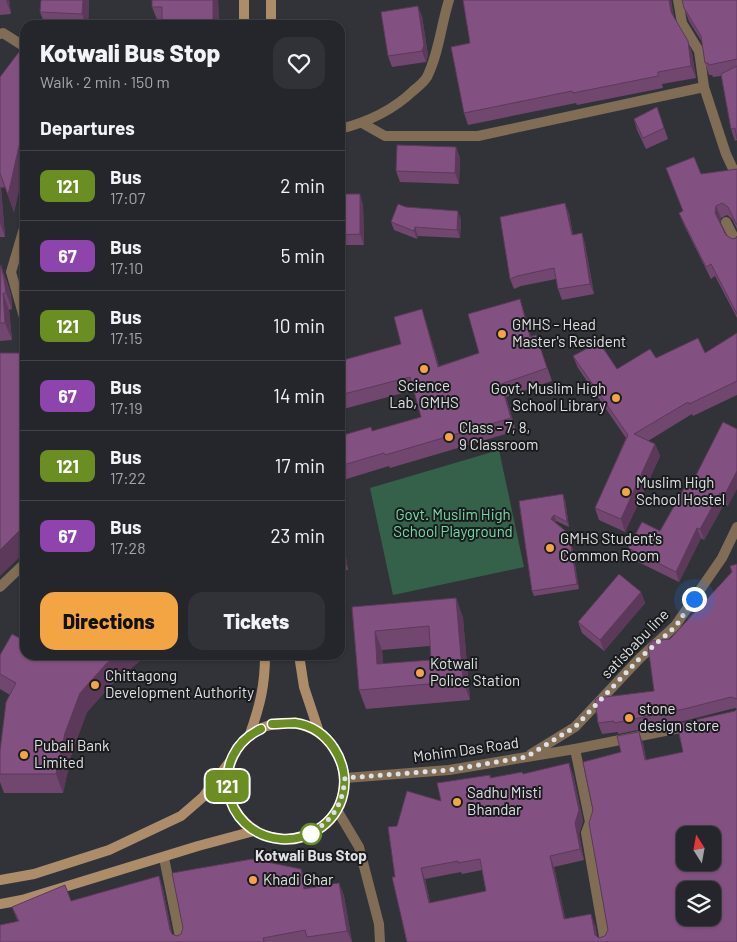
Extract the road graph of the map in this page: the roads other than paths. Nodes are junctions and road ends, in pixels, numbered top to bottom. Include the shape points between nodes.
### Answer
1 (244, 0) edge
2 (271, 0) edge
3 (449, 0) edge
4 (678, 0) edge
5 (244, 20) edge
6 (272, 20) edge
7 (0, 34) edge
8 (20, 45) edge
9 (704, 87) junction
10 (362, 124) junction
11 (345, 128) edge
12 (732, 169) edge
13 (726, 222) dead end
14 (20, 242) edge
15 (737, 244) edge
16 (20, 304) edge
17 (737, 527) edge
18 (20, 568) edge
19 (0, 586) edge
20 (265, 660) edge
21 (300, 660) edge
22 (699, 724) edge
23 (319, 732) junction
24 (250, 734) junction
25 (575, 749) junction
26 (526, 757) junction
27 (230, 762) junction
28 (345, 778) junction
29 (337, 810) junction
30 (254, 831) junction
31 (164, 858) junction
32 (0, 880) edge
33 (0, 904) edge
34 (181, 942) edge
35 (380, 942) edge
36 (605, 942) edge

1 - 5 main road
2 - 6 main road
3 - 10 street via 426,79 399,104
4 - 9 street via 682,24 699,51
7 - 8 street
9 - 10 street via 478,136 385,136
9 - 12 street
10 - 11 street
13 - 15 street
14 - 16 street via 11,272
17 - 26 street, satisbabu line via 722,558 676,626 640,658 575,727
18 - 19 street
20 - 24 main road via 261,704
21 - 23 main road via 304,687
22 - 25 street, Mohim Das Road
23 - 24 main road via 297,723 272,724
23 - 28 main road via 341,760
24 - 27 main road
25 - 26 street, Mohim Das Road
25 - 36 street via 590,822 586,833
26 - 28 street, Mohim Das Road via 449,770
27 - 30 main road via 228,793 233,808
27 - 32 main road via 203,798 181,816 110,850 34,874
28 - 29 main road
29 - 30 main road via 325,825 309,835 281,839
29 - 35 street via 359,848
30 - 31 main road
31 - 33 main road
31 - 34 street

